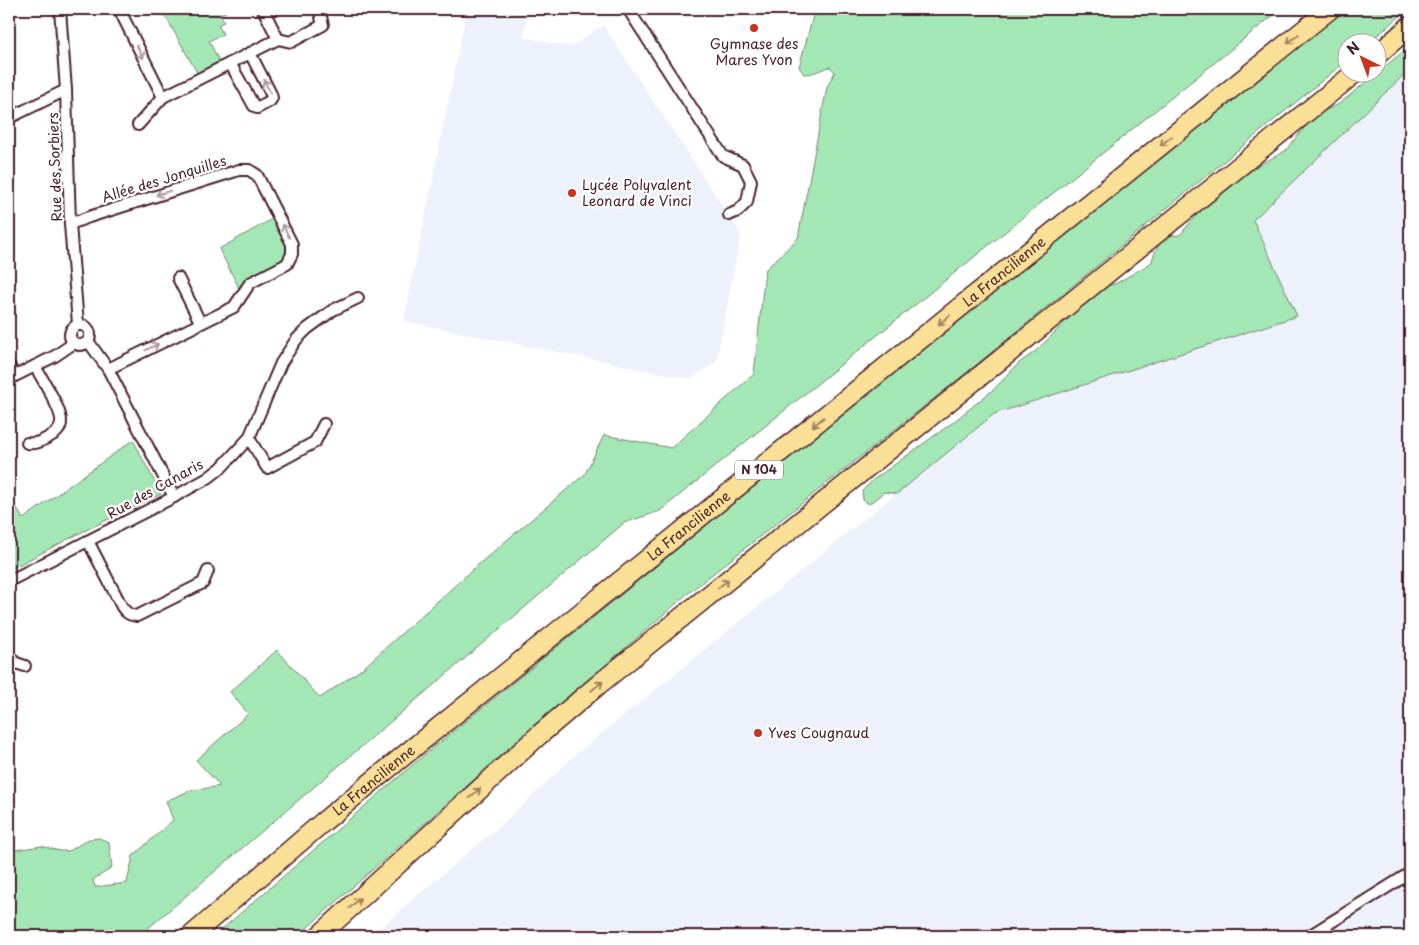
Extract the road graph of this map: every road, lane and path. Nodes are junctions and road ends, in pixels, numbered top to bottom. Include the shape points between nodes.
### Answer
1 (60, 9) edge
2 (119, 9) edge
3 (263, 9) edge
4 (319, 9) edge
5 (628, 9) edge
6 (1330, 9) edge
7 (1410, 26) edge
8 (278, 39) junction
9 (1386, 47) edge
10 (250, 53) junction
11 (230, 63) junction
12 (1344, 82) edge
13 (66, 90) junction
14 (163, 97) junction
15 (9, 118) edge
16 (138, 125) dead end
17 (729, 215) dead end
18 (70, 224) junction
19 (178, 278) dead end
20 (358, 298) dead end
21 (200, 322) junction
22 (78, 324) junction
23 (88, 342) junction
24 (74, 343) junction
25 (9, 365) edge
26 (35, 366) junction
27 (108, 369) junction
28 (12, 378) edge
29 (324, 424) dead end
30 (249, 438) junction
31 (27, 443) dead end
32 (174, 497) junction
33 (88, 541) junction
34 (208, 571) dead end
35 (9, 581) edge
36 (9, 656) edge
37 (26, 666) dead end
38 (1410, 872) edge
39 (191, 936) edge
40 (319, 936) edge
41 (1309, 936) edge

1 - 13 street, Rue des Sorbiers
2 -> 14 street
3 - 8 street
4 - 8 street via 323,25 291,42
5 - 17 street via 723,156 743,165 751,181 747,202
6 -> 39 highway, La Francilienne / N 104 via 411,750
7 - 9 highway
8 - 10 street
10 - 11 street
11 -> 10 street via 257,108 272,98
11 - 14 street
40 -> 12 highway via 598,685
13 - 15 street
13 - 18 street, Rue des Sorbiers
14 - 16 street
21 -> 18 street, Allée des Jonquilles via 234,306 250,282 287,264 292,254 292,244 257,175 249,170 239,170
18 - 22 street, Rue des Sorbiers
19 - 21 street
20 - 30 street, Rue des Canaris via 333,310 296,340 281,362
27 -> 21 street, Allée des Jonquilles
22 - 23 street, Rue des Sorbiers via 89,329
22 - 24 street, Rue des Sorbiers via 69,334
23 - 24 street via 82,345
23 - 27 street, Rue des Sorbiers
24 - 26 street
25 - 28 street
26 - 28 street
26 - 31 street via 60,414 61,425 54,434 36,444
27 - 32 street, Rue des Sorbiers
29 - 30 street via 315,442 267,468
30 - 32 street, Rue des Canaris via 208,478
32 - 33 street, Rue des Canaris
33 - 34 street via 122,607 131,615 137,616 203,583
33 - 35 street, Rue des Canaris
36 - 37 street
38 - 41 street

